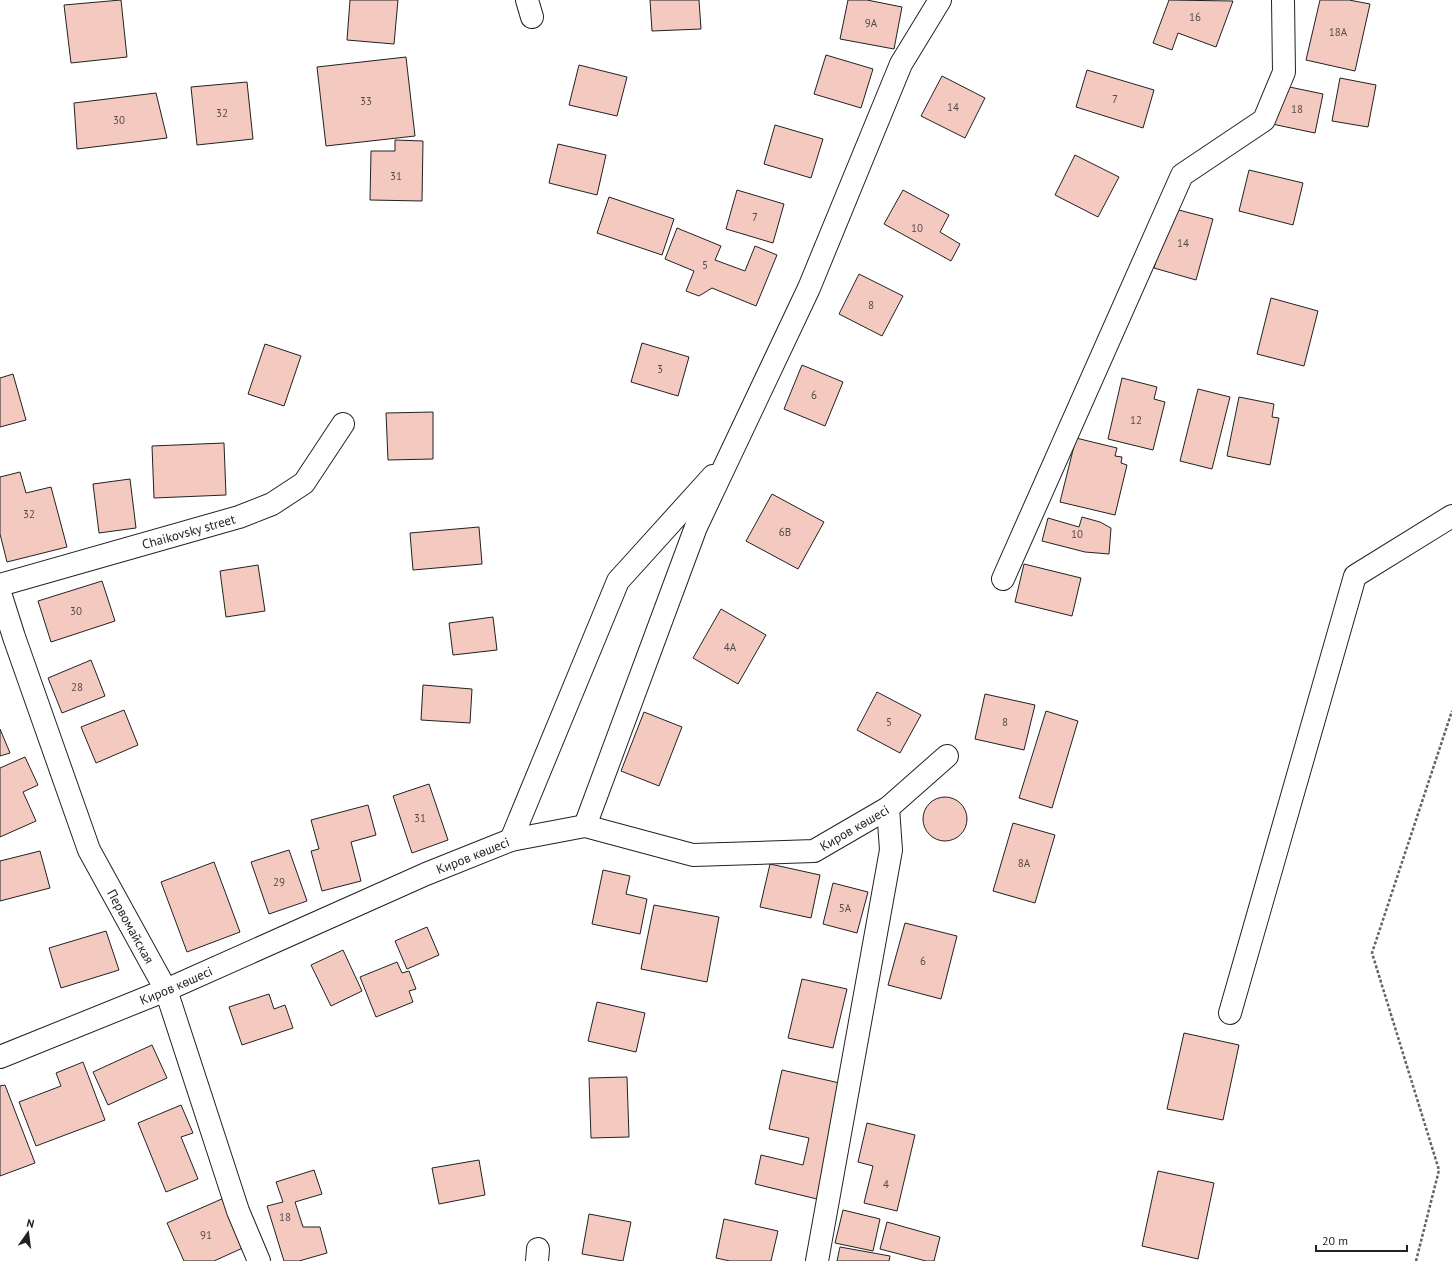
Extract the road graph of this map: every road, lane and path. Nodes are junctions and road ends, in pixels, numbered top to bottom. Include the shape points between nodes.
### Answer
1 (940, 0) edge
2 (1283, 0) edge
3 (343, 424) dead end
4 (730, 457) junction
5 (1452, 516) edge
6 (1003, 579) dead end
7 (0, 586) edge
8 (0, 593) edge
9 (1452, 711) edge
10 (947, 756) dead end
11 (888, 808) junction
12 (586, 826) junction
13 (511, 840) junction
14 (166, 990) junction
15 (1230, 1013) dead end
16 (0, 1057) edge
17 (259, 1261) edge
18 (817, 1261) edge
19 (1416, 1261) edge

1 - 4 street via 901,64 809,288
2 - 6 street via 1284,72 1264,120 1182,175
3 - 7 street, Chaikovsky street via 304,483 272,504 239,517
4 - 12 street via 696,527
4 - 13 street via 618,581
5 - 15 street via 1355,576
8 - 14 street, Первомайская via 89,850
9 - 19 path via 1372,953 1439,1170
10 - 11 street, Киров көшесі
11 - 12 street, Киров көшесі via 814,851 693,855
11 - 18 street via 891,850
12 - 13 street, Киров көшесі
13 - 14 street, Киров көшесі via 426,874
14 - 16 street, Киров көшесі
14 - 17 street, Первомайская via 238,1211

